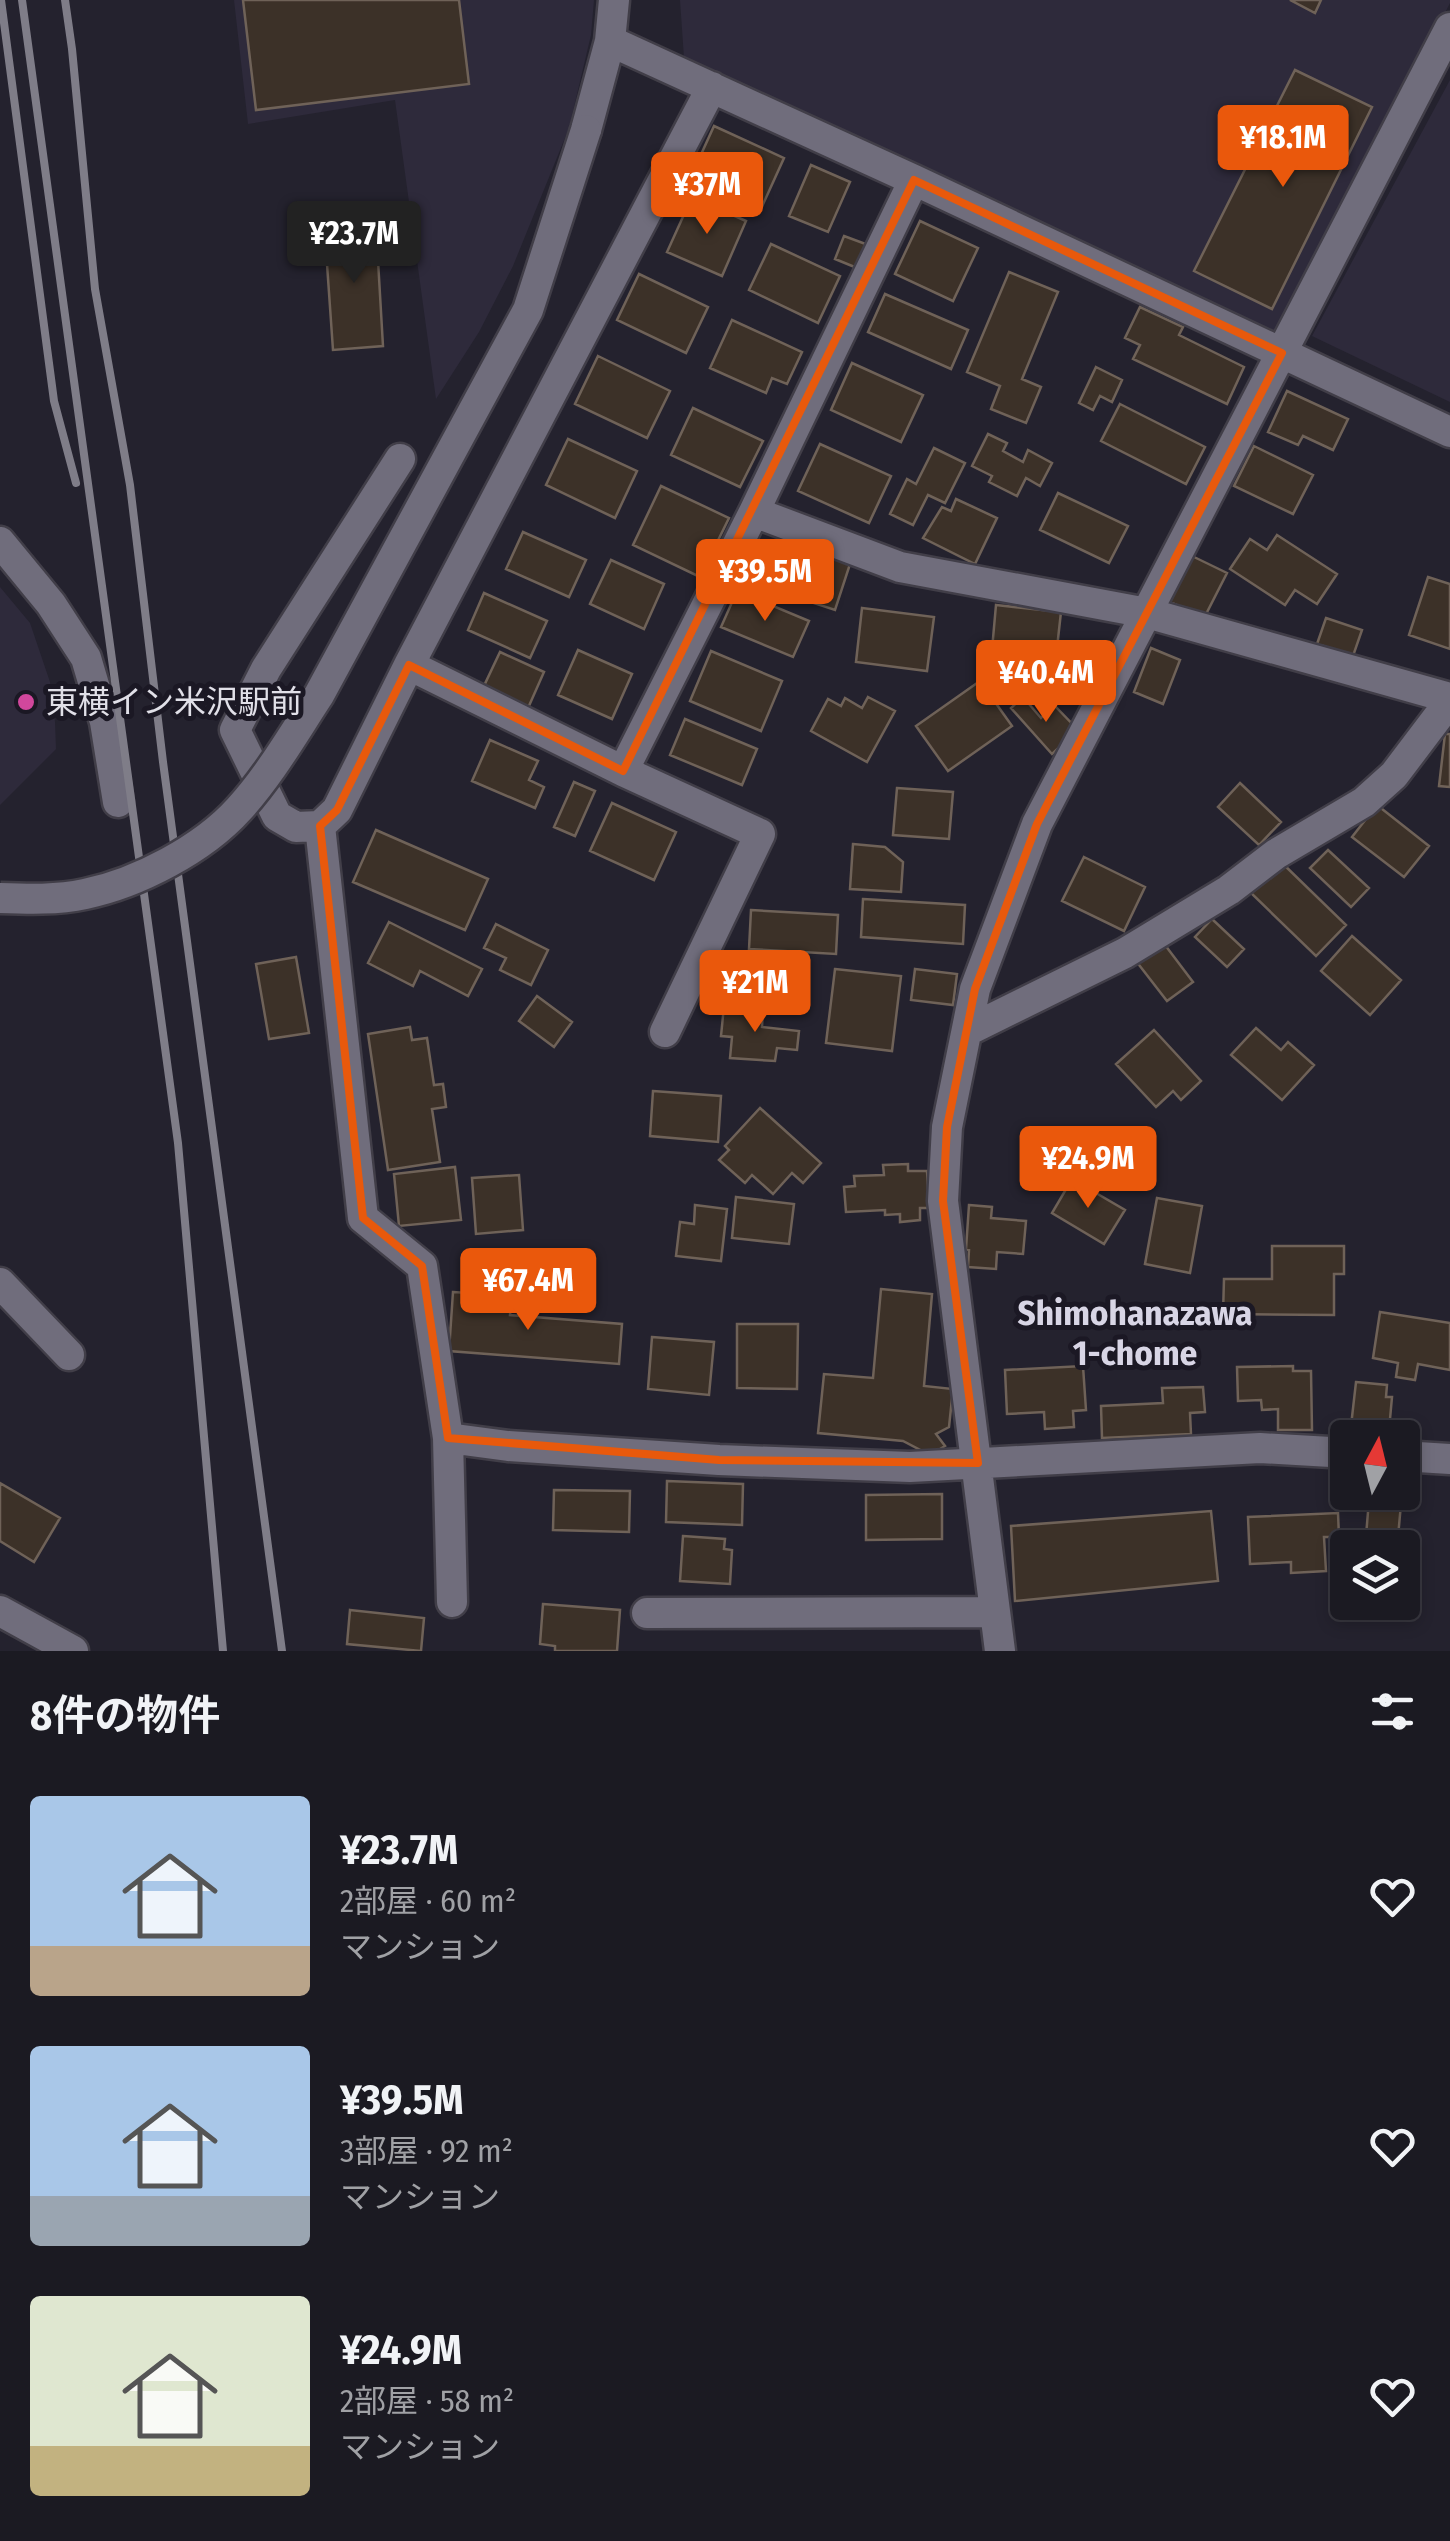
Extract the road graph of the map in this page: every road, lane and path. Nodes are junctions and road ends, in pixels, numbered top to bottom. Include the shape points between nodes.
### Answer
1 (614, 0) edge
2 (1450, 28) edge
3 (610, 41) junction
4 (712, 87) junction
5 (914, 180) junction
6 (1282, 352) junction
7 (1450, 432) edge
8 (400, 459) dead end
9 (754, 512) junction
10 (0, 542) edge
11 (1148, 613) junction
12 (409, 665) junction
13 (1450, 700) edge
14 (622, 771) junction
15 (118, 802) dead end
16 (320, 826) junction
17 (0, 898) edge
18 (967, 1031) junction
19 (665, 1032) dead end
20 (0, 1283) edge
21 (69, 1355) dead end
22 (448, 1438) junction
23 (1330, 1452) edge
24 (1420, 1457) edge
25 (1450, 1459) edge
26 (978, 1463) junction
27 (452, 1602) dead end
28 (0, 1611) edge
29 (996, 1612) junction
30 (647, 1613) dead end
31 (72, 1651) edge
32 (1000, 1651) edge

1 - 3 street
2 - 6 street
3 - 4 street
3 - 17 street, bridge via 528,310 320,695 284,748 238,810 163,866 86,894
4 - 5 street
4 - 12 street
5 - 6 street
5 - 9 street
6 - 7 street
6 - 11 street
8 - 16 street via 266,669 235,730 277,816 296,827
9 - 11 street via 900,567
9 - 14 street
10 - 15 street via 86,658
11 - 13 street
11 - 18 street via 1037,824
12 - 14 street
12 - 16 street via 337,810
13 - 18 street via 1394,775 1364,802 1124,954
14 - 19 street via 760,834
16 - 22 street via 362,1218 422,1266
18 - 26 street via 947,1128 943,1201
20 - 21 street
22 - 26 street via 719,1460
22 - 27 street
23 - 26 street via 1260,1448
24 - 25 street
26 - 29 street
28 - 31 street
29 - 30 street
29 - 32 street

